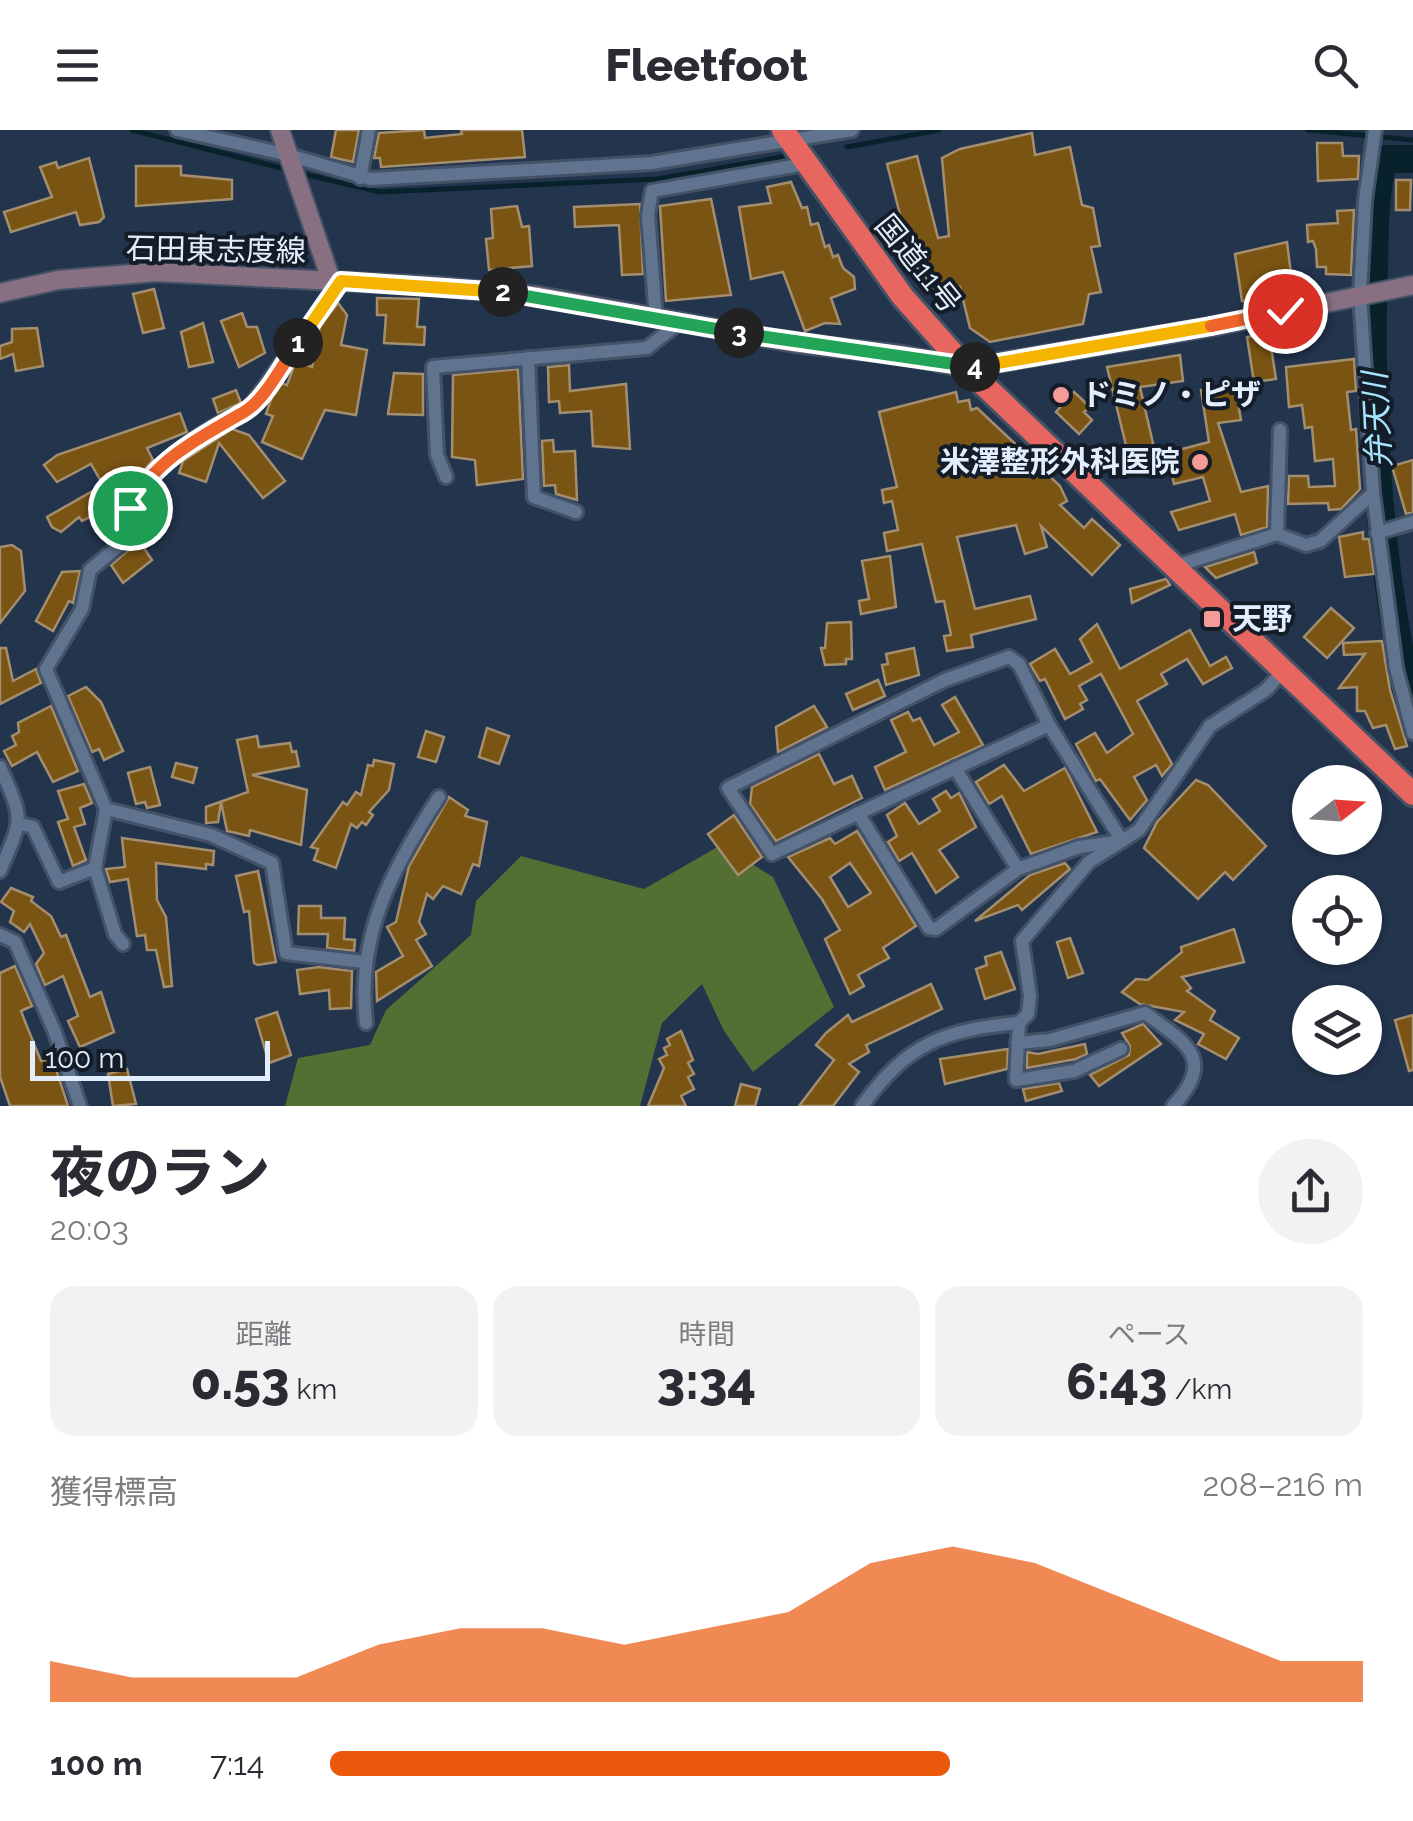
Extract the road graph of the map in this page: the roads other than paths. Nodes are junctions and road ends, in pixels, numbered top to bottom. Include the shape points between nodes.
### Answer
1 (177, 130) edge
2 (280, 130) edge
3 (368, 130) edge
4 (852, 130) edge
5 (1375, 130) edge
6 (786, 135) edge
7 (290, 155) junction
8 (804, 164) junction
9 (360, 178) junction
10 (336, 280) junction
11 (1413, 285) edge
12 (0, 293) edge
13 (1360, 295) junction
14 (656, 318) junction
15 (680, 322) junction
16 (528, 358) junction
17 (966, 368) junction
18 (1280, 430) dead end
19 (446, 477) dead end
20 (1372, 493) junction
21 (576, 512) dead end
22 (1413, 522) edge
23 (1377, 533) junction
24 (1277, 534) junction
25 (1176, 566) junction
26 (1284, 670) junction
27 (1049, 725) junction
28 (1413, 733) edge
29 (0, 767) edge
30 (955, 768) junction
31 (1412, 790) edge
32 (438, 797) dead end
33 (106, 810) junction
34 (858, 813) junction
35 (20, 824) junction
36 (1122, 841) junction
37 (94, 868) junction
38 (1018, 869) junction
39 (0, 871) edge
40 (0, 935) edge
41 (124, 944) dead end
42 (364, 962) junction
43 (1019, 1023) junction
44 (366, 1024) dead end
45 (1017, 1042) junction
46 (1121, 1049) dead end
47 (80, 1106) edge
48 (862, 1106) edge
49 (1174, 1106) edge

1 - 7 street
2 - 7 main road
3 - 9 street
4 - 6 street
5 - 13 street
6 - 8 highway, 国道11号
6 - 9 street via 652,163
7 - 9 street
7 - 10 main road
8 - 14 street via 652,191
8 - 17 highway, 国道11号 via 903,297
10 - 12 main road, 石田東志度線 via 156,272 58,280
10 - 14 main road, 石田東志度線 via 539,296
10 - 33 street via 247,411 176,453 136,496 127,540 90,570 82,609 46,669
11 - 13 main road, 石田東志度線
13 - 17 main road, 石田東志度線
13 - 20 street
14 - 15 main road, 石田東志度線
15 - 16 street via 647,348
15 - 17 main road, 石田東志度線
16 - 19 street via 433,367 437,455
16 - 21 street via 534,497
17 - 25 highway, 国道11号
18 - 24 street
20 - 23 street
20 - 24 street via 1320,540 1306,545
22 - 23 street
23 - 28 street via 1396,668
24 - 25 street
25 - 26 highway, 国道11号
26 - 31 highway, 国道11号
26 - 36 street via 1266,690 1210,726 1157,808
27 - 30 street
27 - 34 street via 1019,664 1008,657 945,680 728,788 772,854
27 - 36 street
29 - 35 street
30 - 34 street
30 - 38 street
32 - 42 street via 381,896
33 - 37 street
33 - 42 street via 211,835 272,863 286,953
34 - 38 street via 928,928 949,921
35 - 37 street via 33,827 58,882
35 - 39 street
36 - 38 street via 1078,847
36 - 43 street via 1089,862 1022,941 1030,996
37 - 41 street
40 - 47 street via 15,942
42 - 44 street
43 - 45 street
43 - 48 street via 935,1038 884,1076
45 - 46 street via 1016,1080 1074,1071
45 - 49 street via 1050,1040 1145,1013 1189,1044 1194,1056 1195,1071

